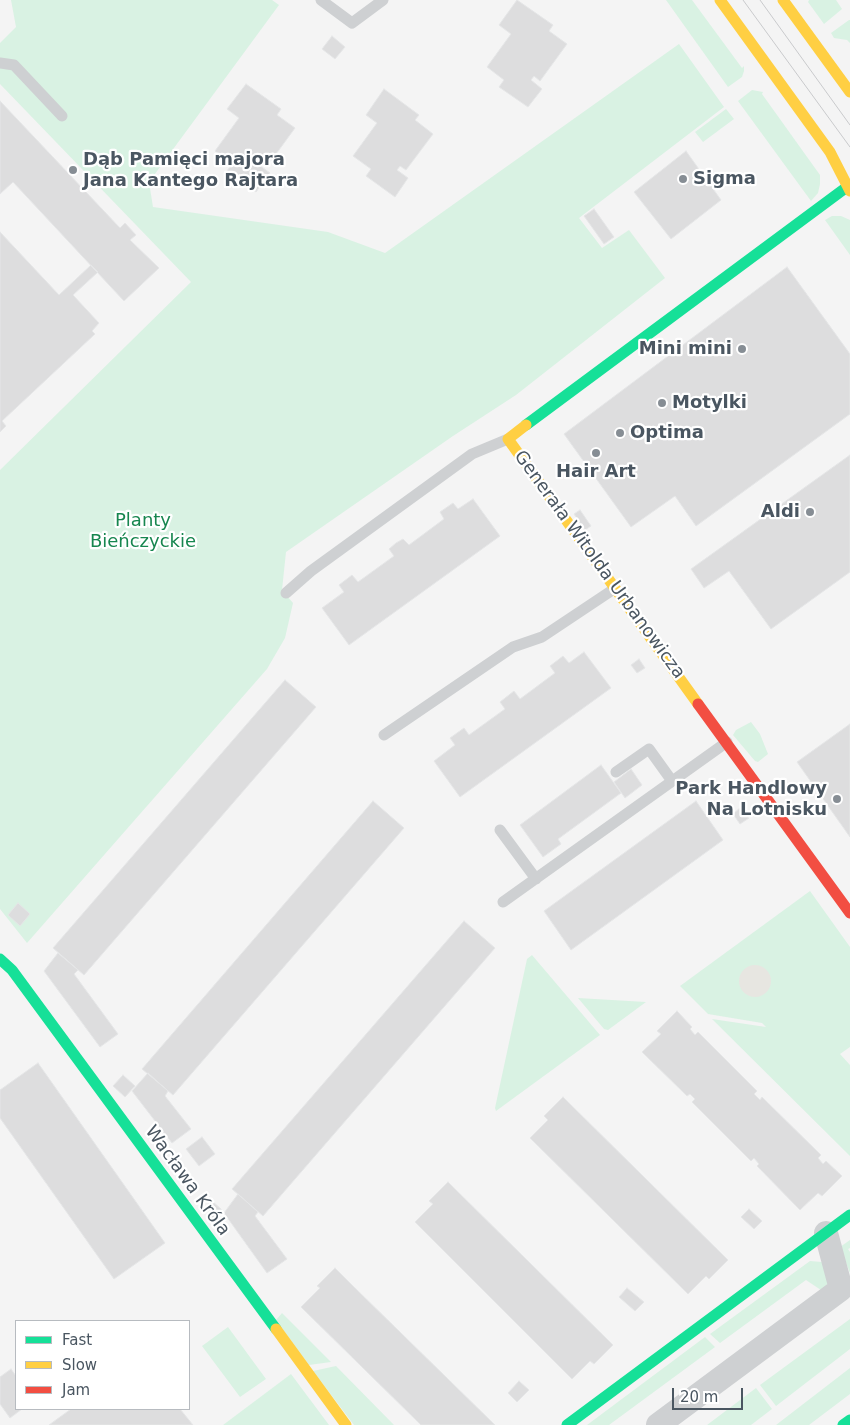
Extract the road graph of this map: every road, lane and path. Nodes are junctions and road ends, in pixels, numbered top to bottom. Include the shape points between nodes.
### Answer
1 (321, 0) edge
2 (383, 0) edge
3 (720, 0) edge
4 (783, 0) edge
5 (0, 63) edge
6 (850, 92) edge
7 (62, 116) dead end
8 (849, 189) edge
9 (508, 439) junction
10 (614, 589) junction
11 (286, 593) dead end
12 (384, 735) dead end
13 (727, 742) junction
14 (616, 772) dead end
15 (672, 781) junction
16 (500, 830) dead end
17 (536, 879) junction
18 (503, 902) dead end
19 (850, 913) edge
20 (0, 959) edge
21 (850, 1215) edge
22 (826, 1233) junction
23 (850, 1420) edge
24 (346, 1425) edge
25 (567, 1425) edge
26 (658, 1425) edge
27 (843, 1425) edge

1 - 2 lane via 352,23
3 - 8 street via 830,152
4 - 6 street
5 - 7 lane via 14,64
8 - 9 street, Generała Witolda Urbanowicza
9 - 10 street, Generała Witolda Urbanowicza
9 - 11 lane via 472,454 311,571
10 - 12 lane via 542,637 513,647
10 - 13 street, Generała Witolda Urbanowicza
13 - 15 lane
13 - 19 street, Generała Witolda Urbanowicza
14 - 15 lane via 648,749
15 - 17 lane
16 - 17 lane
17 - 18 lane
20 - 24 street, Wacława Króla via 12,970
21 - 22 street
22 - 25 street
22 - 26 street via 841,1289
23 - 27 street

